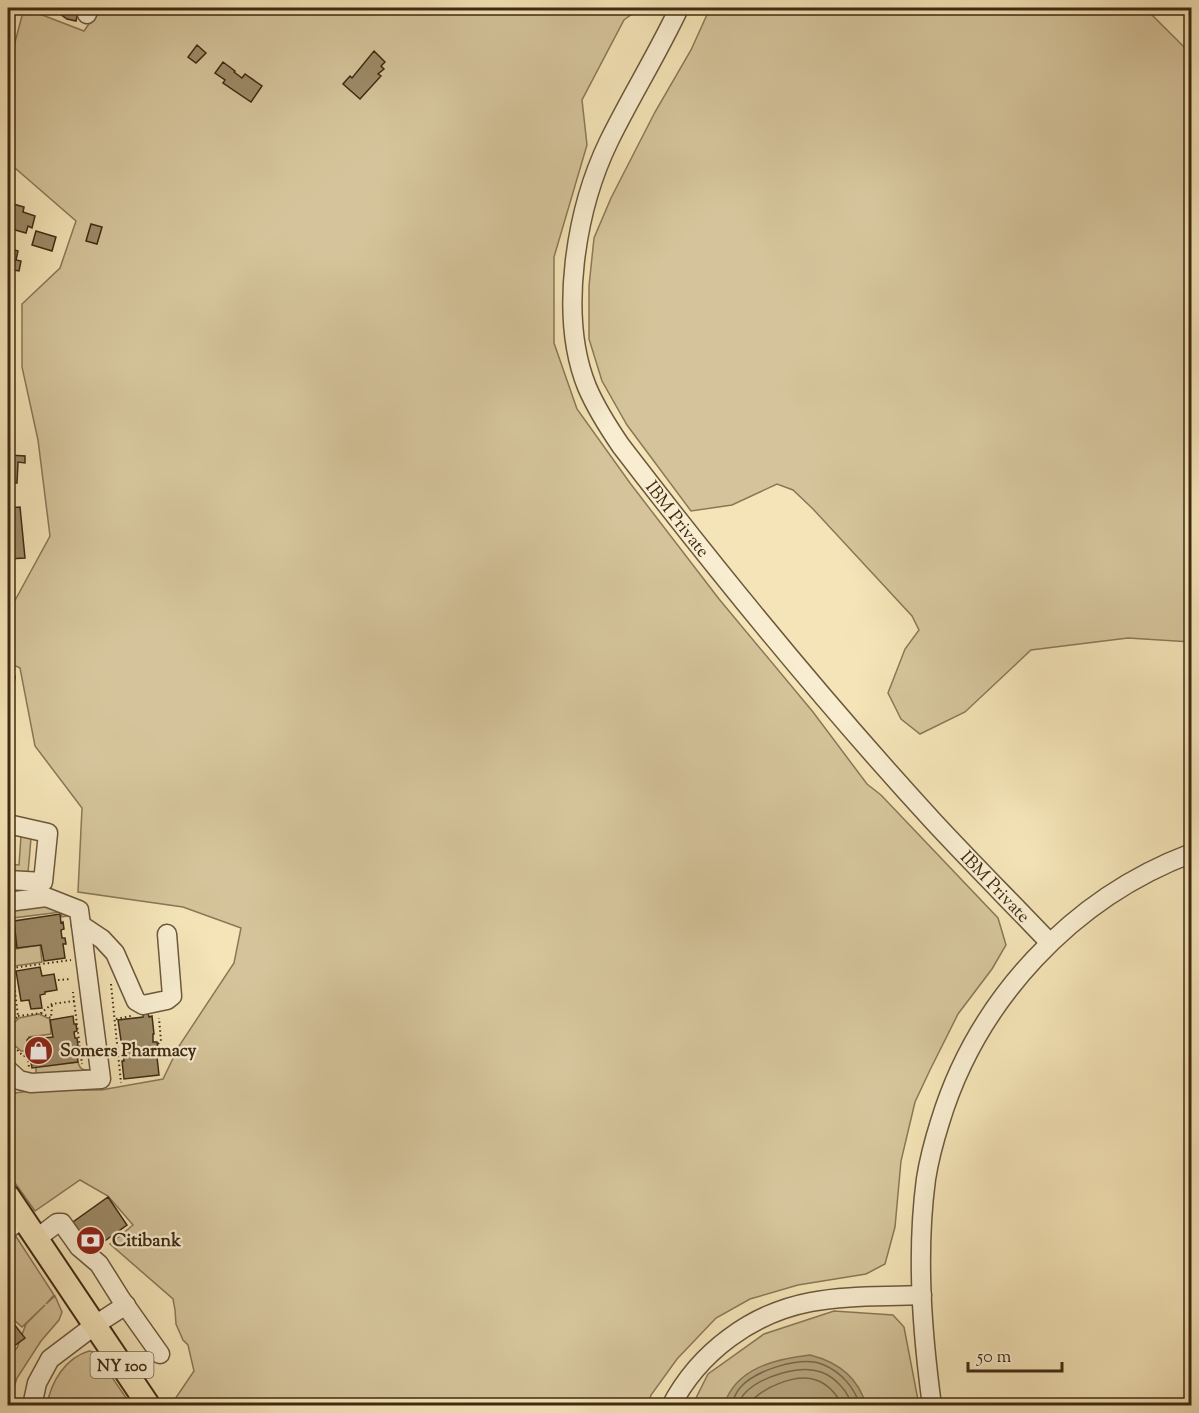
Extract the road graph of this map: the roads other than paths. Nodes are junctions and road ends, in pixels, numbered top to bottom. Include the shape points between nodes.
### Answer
1 (679, 8) edge
2 (8, 824) edge
3 (1191, 853) edge
4 (8, 880) edge
5 (8, 902) edge
6 (81, 926) junction
7 (167, 934) dead end
8 (1049, 942) junction
9 (8, 1070) edge
10 (8, 1196) edge
11 (15, 1224) edge
12 (36, 1239) junction
13 (922, 1296) junction
14 (126, 1305) junction
15 (95, 1325) junction
16 (160, 1354) dead end
17 (32, 1406) edge
18 (149, 1406) edge
19 (671, 1406) edge
20 (932, 1406) edge

1 - 8 lane, IBM Private via 608,143 587,200 572,289 575,340 586,385 621,446 740,598 933,821
2 - 4 lane via 48,833 42,882
3 - 8 lane via 1140,876 1108,896
5 - 6 lane via 46,897 80,910
6 - 7 lane via 115,953 136,1001 142,1005 172,996
6 - 9 lane via 101,1079 31,1083 19,1080
8 - 13 lane via 980,1031 946,1101 926,1177
10 - 11 main road, NY 100
11 - 12 main road, NY 100
12 - 14 lane via 57,1223 62,1224 79,1247 99,1264
12 - 15 main road, NY 100
13 - 19 lane via 811,1301 777,1311 712,1351 692,1372
13 - 20 lane
14 - 15 lane
14 - 16 lane
15 - 17 lane via 50,1359 37,1383
15 - 18 main road, NY 100

